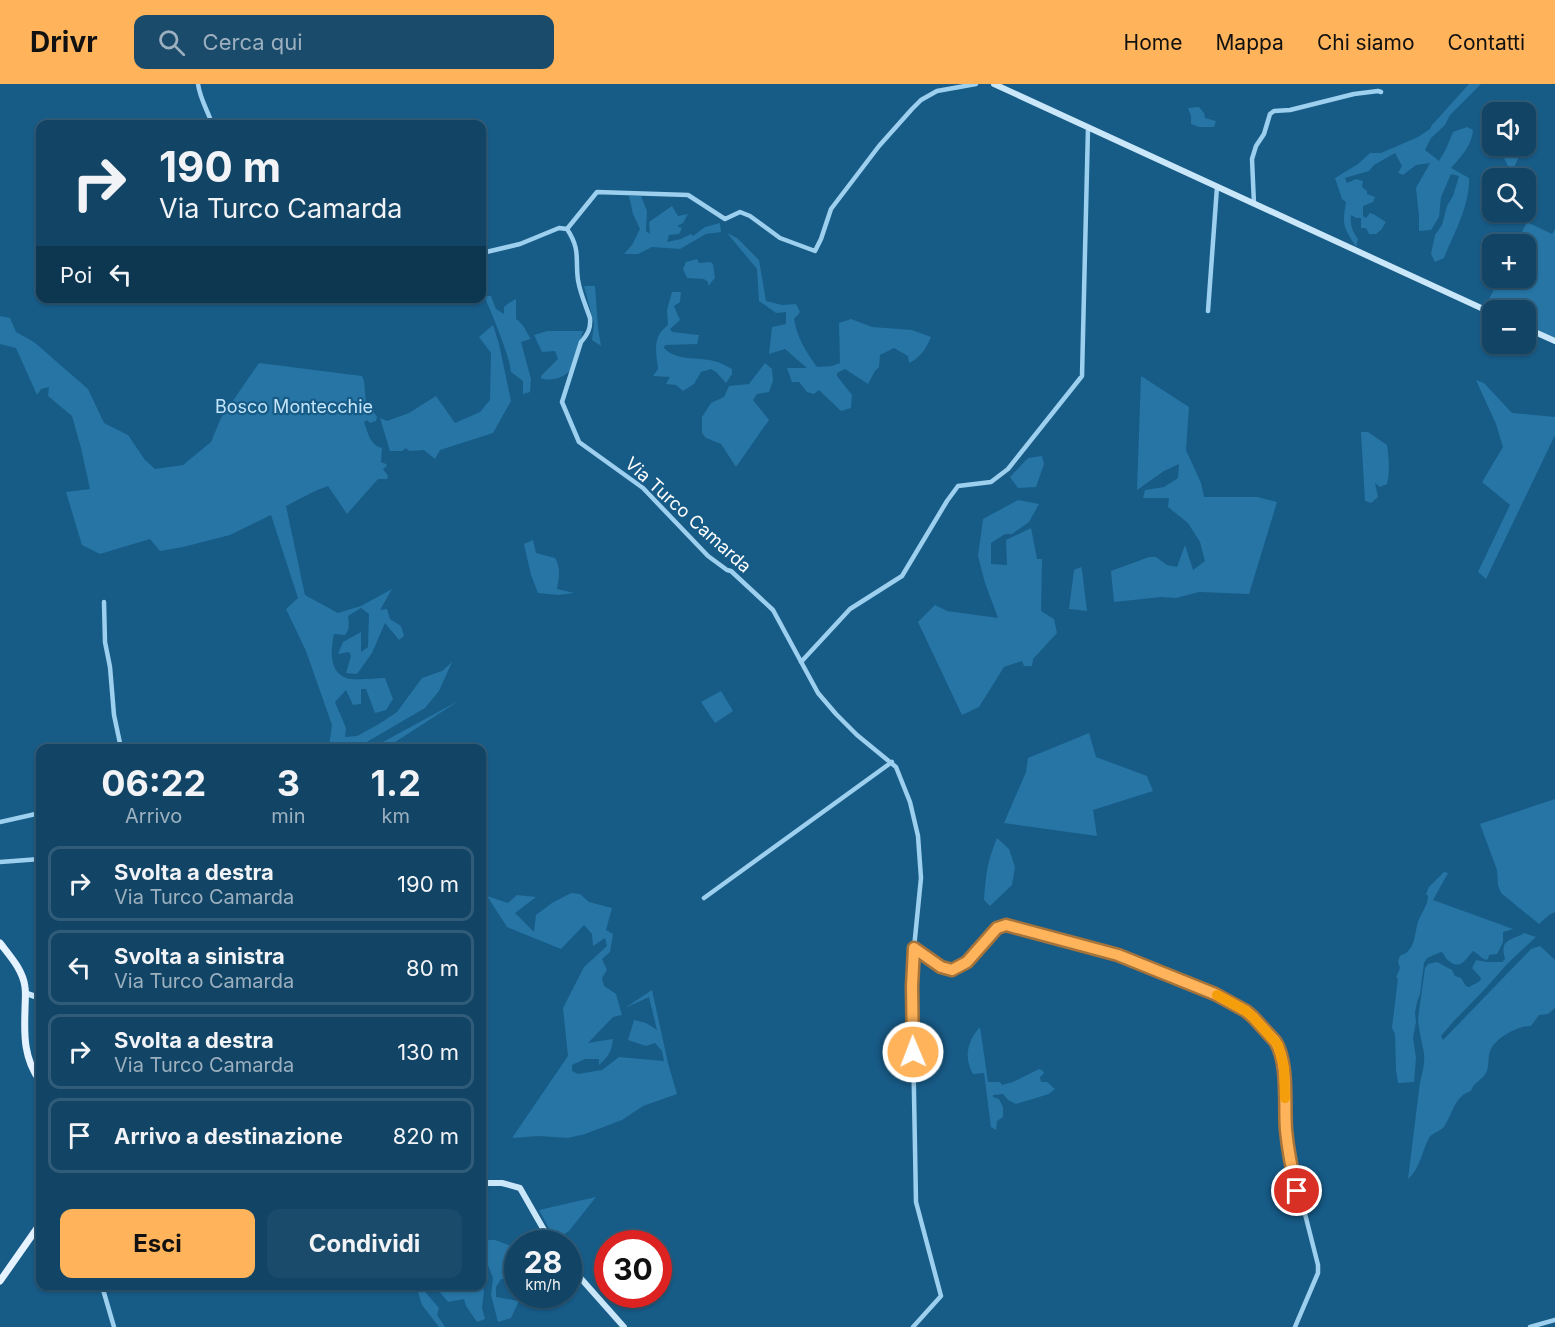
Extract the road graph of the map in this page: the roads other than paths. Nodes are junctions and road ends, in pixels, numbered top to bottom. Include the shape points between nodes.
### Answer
1 (198, 84) edge
2 (976, 84) edge
3 (994, 84) edge
4 (1381, 92) dead end
5 (211, 120) edge
6 (1088, 128) junction
7 (1217, 187) junction
8 (1254, 204) junction
9 (567, 229) junction
10 (486, 252) edge
11 (1482, 308) edge
12 (1208, 311) dead end
13 (1536, 332) edge
14 (1555, 341) edge
15 (104, 602) dead end
16 (801, 662) junction
17 (120, 744) edge
18 (892, 762) junction
19 (36, 814) edge
20 (0, 822) edge
21 (36, 859) edge
22 (0, 862) edge
23 (704, 898) dead end
24 (0, 943) edge
25 (914, 948) junction
26 (25, 993) junction
27 (36, 997) edge
28 (36, 1074) edge
29 (486, 1183) edge
30 (36, 1230) edge
31 (544, 1230) edge
32 (582, 1280) edge
33 (0, 1281) edge
34 (103, 1290) edge
35 (1555, 1320) edge
36 (114, 1327) edge
37 (624, 1327) edge
38 (914, 1327) edge
39 (1295, 1327) edge
40 (1530, 1327) edge

1 - 5 street
2 - 9 street via 937,91 912,109 831,209 815,251 780,238 740,212 725,219 688,195 597,192
3 - 6 main road
4 - 8 street via 1354,94 1270,114 1252,159
6 - 7 main road
6 - 16 street via 1082,376 1008,469 991,482 958,486 902,576 850,609
7 - 8 main road
7 - 12 street
8 - 11 main road
9 - 10 street via 559,228
9 - 16 street, Via Turco Camarda via 575,242 578,284 591,323 562,402 576,437 584,447 643,488 708,556 773,609
13 - 14 main road
15 - 17 street via 105,642
16 - 18 street, Via Turco Camarda via 818,693 844,723
18 - 23 street
18 - 25 street, Via Turco Camarda via 910,802 918,836 921,878
19 - 20 street
21 - 22 street
24 - 26 main road via 19,969
25 - 38 street, Via Turco Camarda via 916,1202 941,1296
25 - 39 street via 952,970 967,962 997,928 1006,925 1118,955 1215,994 1253,1017 1278,1045 1284,1067 1291,1168 1318,1265
26 - 27 main road
26 - 28 main road via 27,1055
29 - 31 main road via 520,1188
30 - 33 main road
32 - 37 main road
34 - 36 street
35 - 40 street

